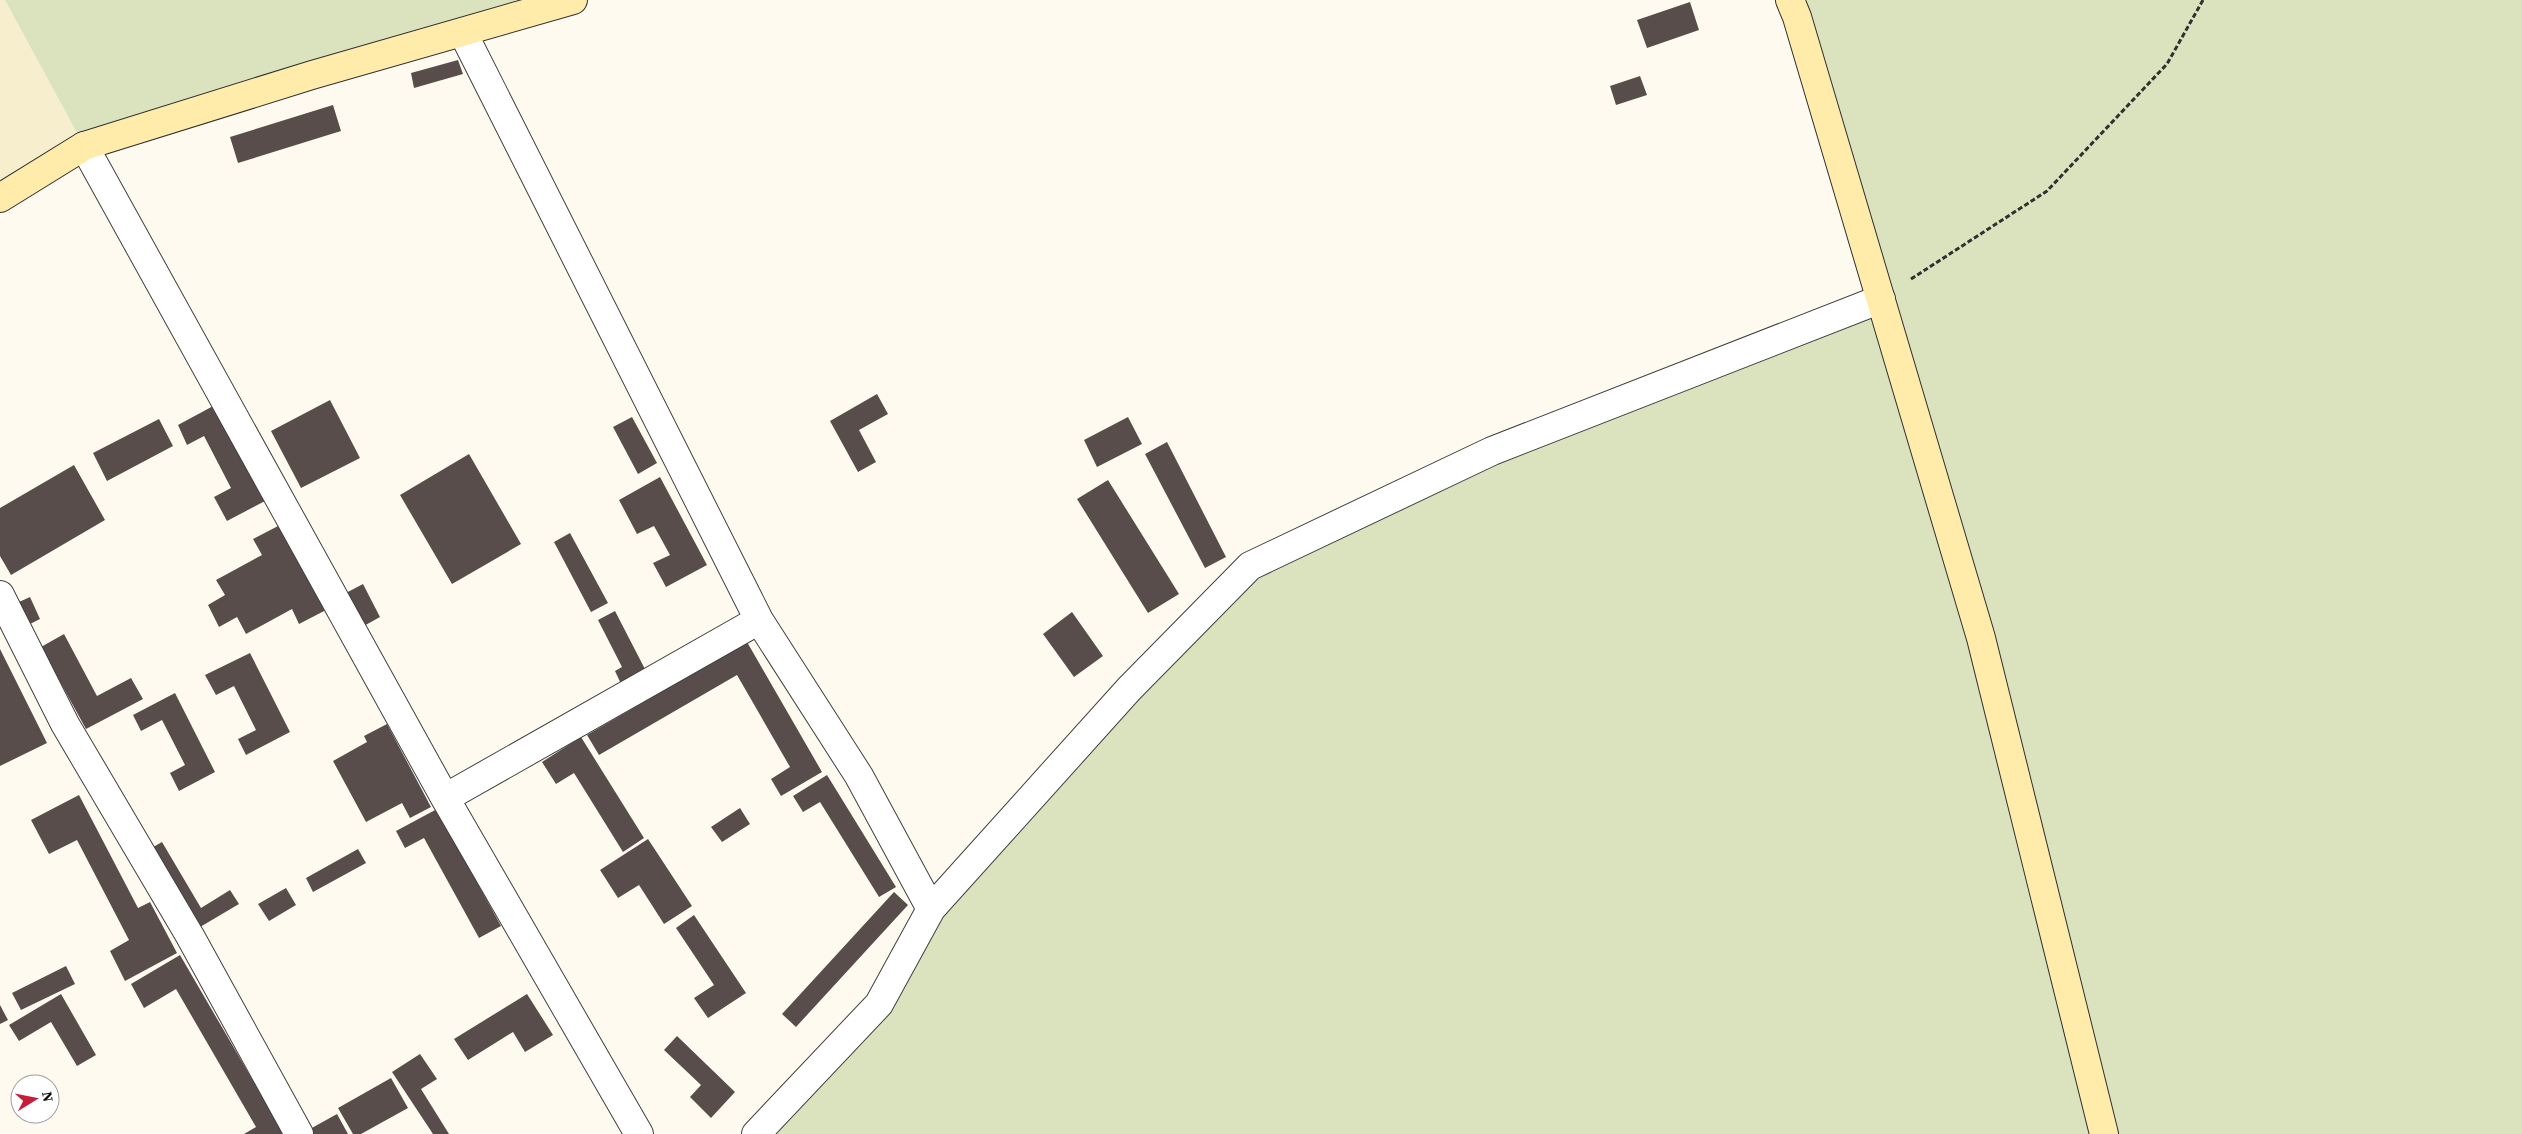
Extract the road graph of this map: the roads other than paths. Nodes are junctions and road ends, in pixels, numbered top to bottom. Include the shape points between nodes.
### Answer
1 (573, 0) edge
2 (1790, 0) edge
3 (463, 33) junction
4 (84, 146) junction
5 (0, 198) edge
6 (1881, 299) junction
7 (0, 595) edge
8 (759, 620) junction
9 (445, 798) junction
10 (931, 909) junction
11 (299, 1134) edge
12 (639, 1134) edge
13 (756, 1134) edge
14 (2104, 1134) edge

1 - 3 street
2 - 6 street
3 - 4 street
3 - 8 street
4 - 5 street
4 - 9 street
6 - 10 street via 1492,451 1250,566 1129,689
6 - 14 street via 1981,638
7 - 11 street via 65,724 190,936
8 - 9 street
8 - 10 street via 859,776
9 - 12 street
10 - 13 street via 878,1004

